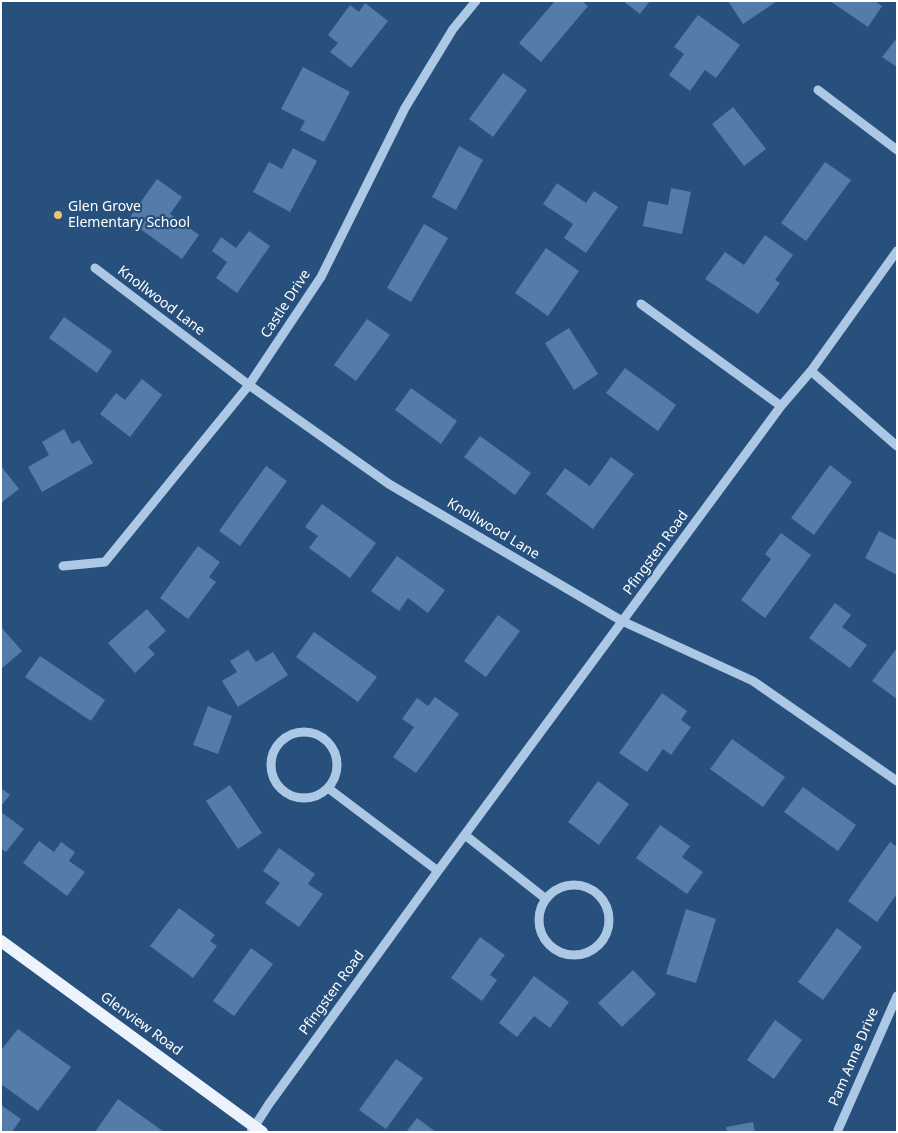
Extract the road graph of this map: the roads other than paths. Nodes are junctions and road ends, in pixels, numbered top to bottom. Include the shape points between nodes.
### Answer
1 (476, 1) edge
2 (818, 90) dead end
3 (897, 150) edge
4 (897, 251) edge
5 (95, 268) dead end
6 (641, 304) dead end
7 (811, 371) junction
8 (249, 386) junction
9 (781, 406) junction
10 (897, 446) edge
11 (64, 566) dead end
12 (622, 621) junction
13 (897, 781) edge
14 (328, 788) junction
15 (465, 834) junction
16 (438, 870) junction
17 (546, 899) junction
18 (1, 941) edge
19 (897, 996) edge
20 (256, 1130) edge
21 (838, 1130) dead end

1 - 8 street, Castle Drive via 452,29 405,108 321,277
2 - 3 street
4 - 7 street, Pfingsten Road
5 - 8 street, Knollwood Lane
6 - 9 street
7 - 9 street, Pfingsten Road
7 - 10 street
8 - 11 street, Castle Drive via 105,562
8 - 12 street, Knollwood Lane via 389,484
9 - 12 street, Pfingsten Road
12 - 13 street, Knollwood Lane via 753,681
12 - 15 street, Pfingsten Road
14 - 14 street via 337,768 332,747 324,739 315,734 293,733 276,746 270,767 278,787 297,798 319,795
14 - 16 street
15 - 16 street, Pfingsten Road
15 - 17 street
16 - 20 street, Pfingsten Road via 268,1104
17 - 17 street via 540,926 547,942 567,954 578,954 598,946 609,925 609,913 598,893 576,884 564,886
18 - 20 main road, Glenview Road
19 - 21 street, Pam Anne Drive

